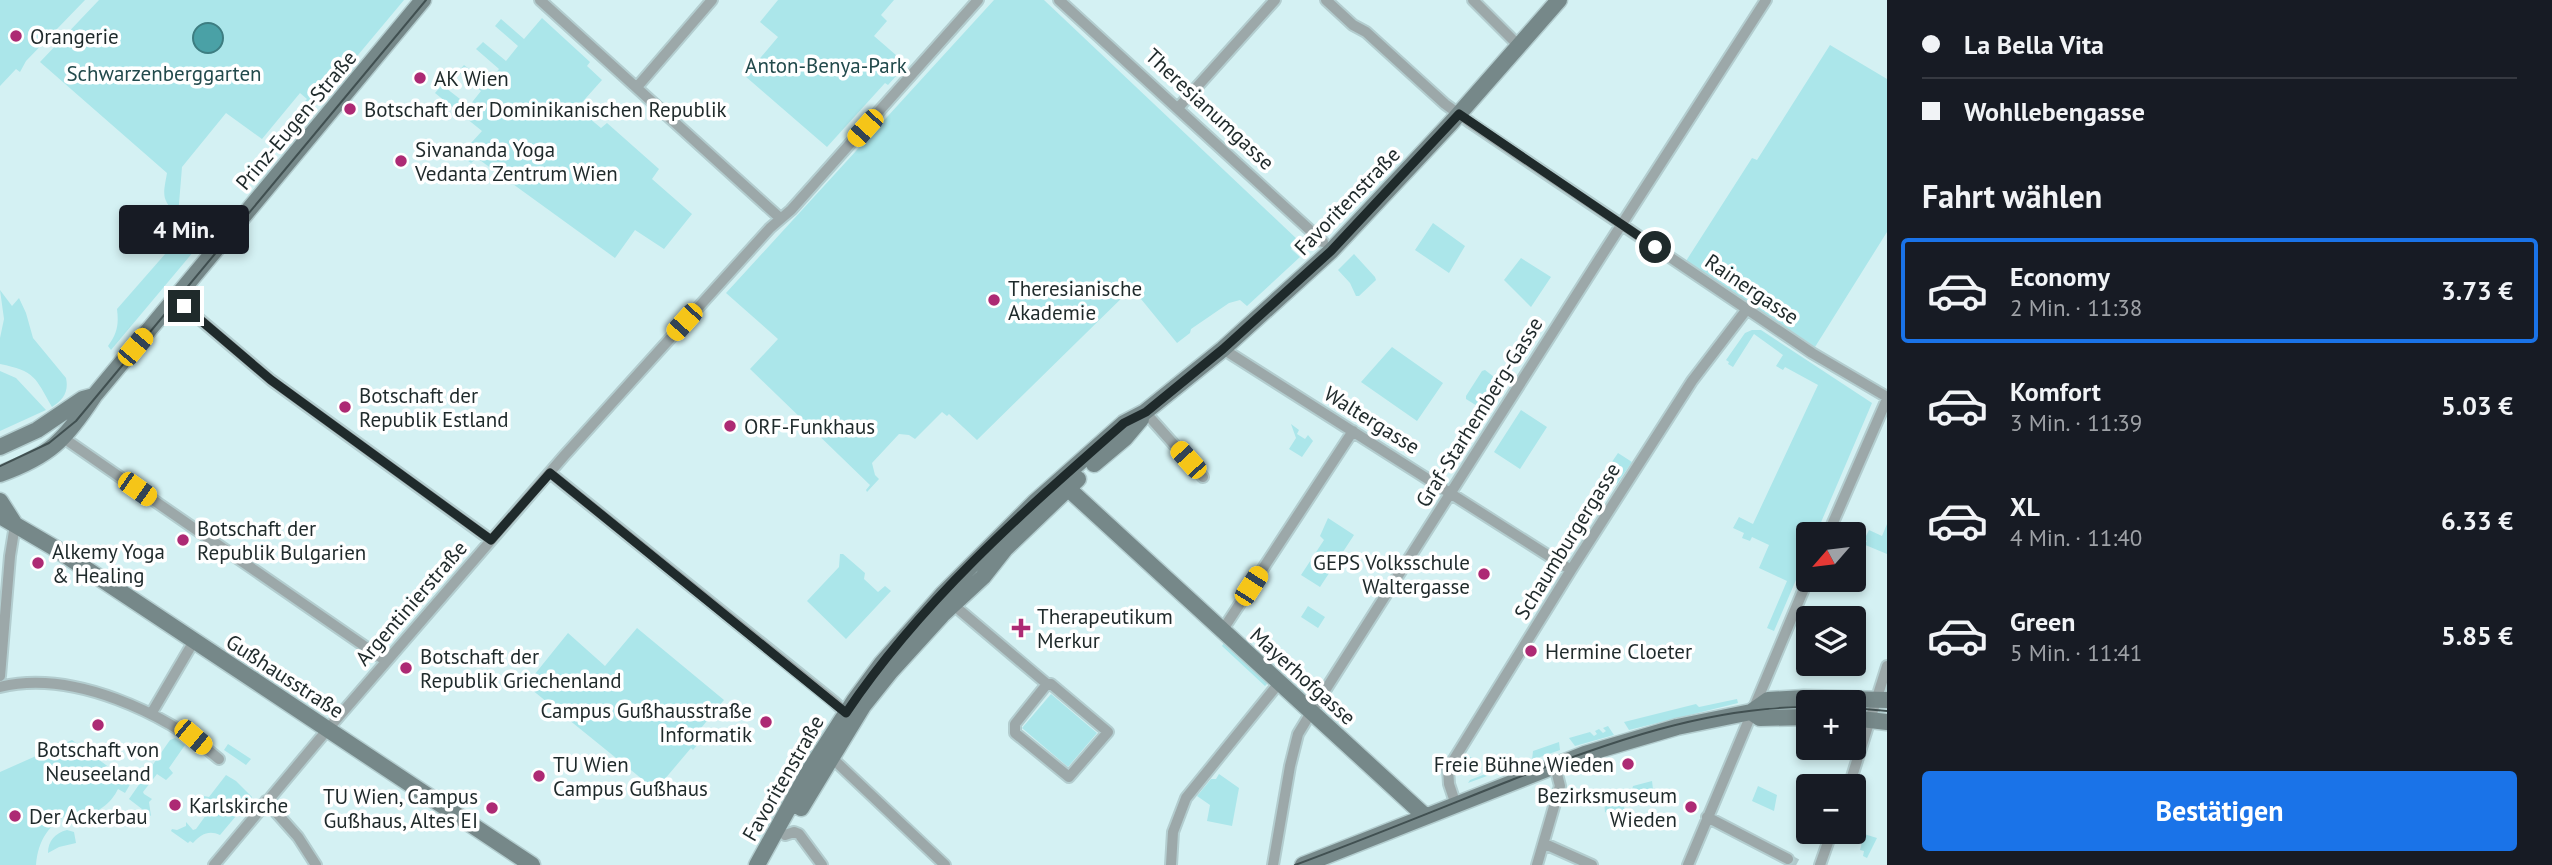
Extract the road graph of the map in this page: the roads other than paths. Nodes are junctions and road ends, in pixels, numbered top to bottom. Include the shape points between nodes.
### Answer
1 (423, 0) edge
2 (540, 0) edge
3 (712, 0) edge
4 (978, 0) edge
5 (1059, 0) edge
6 (1275, 0) edge
7 (1326, 0) edge
8 (1473, 0) edge
9 (1559, 0) edge
10 (1766, 0) edge
11 (1519, 46) junction
12 (638, 87) junction
13 (1178, 108) junction
14 (1459, 114) junction
15 (780, 218) junction
16 (1621, 225) junction
17 (1327, 246) junction
18 (176, 299) junction
19 (1747, 309) junction
20 (1223, 349) junction
21 (94, 396) junction
22 (1887, 398) edge
23 (1146, 412) junction
24 (1353, 431) junction
25 (65, 439) junction
26 (0, 447) edge
27 (550, 473) junction
28 (1203, 477) dead end
29 (2, 478) edge
30 (1064, 485) junction
31 (1451, 493) junction
32 (0, 501) edge
33 (0, 516) edge
34 (1833, 522) edge
35 (15, 525) junction
36 (491, 540) junction
37 (1571, 570) junction
38 (1802, 592) edge
39 (948, 600) junction
40 (1223, 631) junction
41 (194, 641) junction
42 (386, 662) junction
43 (1887, 666) edge
44 (0, 676) edge
45 (1279, 682) junction
46 (1047, 684) junction
47 (0, 688) edge
48 (1881, 699) edge
49 (1311, 711) junction
50 (1751, 712) junction
51 (846, 713) junction
52 (151, 714) junction
53 (1796, 716) edge
54 (1866, 720) edge
55 (1870, 720) junction
56 (1887, 722) edge
57 (328, 729) junction
58 (837, 738) junction
59 (832, 758) junction
60 (219, 759) dead end
61 (1555, 766) junction
62 (1854, 774) edge
63 (266, 801) junction
64 (1456, 805) junction
65 (1425, 817) junction
66 (1707, 817) junction
67 (785, 835) junction
68 (1545, 844) junction
69 (1827, 844) edge
70 (1788, 859) dead end
71 (214, 863) edge
72 (316, 865) edge
73 (532, 865) edge
74 (757, 865) edge
75 (768, 865) edge
76 (822, 865) edge
77 (945, 865) edge
78 (1171, 865) edge
79 (1273, 865) edge
80 (1303, 865) edge
81 (1537, 865) edge
82 (1592, 865) edge
83 (1688, 865) edge
84 (1819, 865) edge

1 - 18 main road, Prinz-Eugen-Straße
2 - 12 street
3 - 12 street
4 - 15 street, Argentinierstraße
5 - 13 street, Theresianumgasse
6 - 13 street
7 - 14 street, Rainergasse
8 - 11 street
9 - 11 main road, Favoritenstraße
10 - 16 street, Graf-Starhemberg-Gasse
11 - 14 main road, Favoritenstraße
12 - 15 street
13 - 17 street, Theresianumgasse
14 - 16 street, Rainergasse
14 - 17 main road, Favoritenstraße
15 - 27 street, Argentinierstraße
16 - 19 street, Rainergasse
16 - 31 street, Graf-Starhemberg-Gasse
17 - 20 main road, Favoritenstraße
18 - 21 main road, Prinz-Eugen-Straße
18 - 36 street via 271,380
19 - 22 street, Rainergasse
19 - 37 street, Schaumburgergasse via 1692,381
20 - 23 main road, Favoritenstraße
20 - 24 street, Waltergasse
21 - 25 main road, Prinz-Eugen-Straße
21 - 26 main road
22 - 34 street
23 - 28 street
23 - 30 main road, Favoritenstraße via 1125,438
24 - 31 street, Waltergasse
24 - 40 street
25 - 29 main road
25 - 42 street
27 - 36 street, Argentinierstraße
27 - 51 street
30 - 39 main road, Favoritenstraße via 1036,501
30 - 40 main road, Mayerhofgasse
31 - 37 street, Waltergasse
31 - 49 street, Graf-Starhemberg-Gasse
32 - 35 main road, Gußhausstraße
33 - 35 main road, Gußhausstraße
35 - 41 main road, Gußhausstraße
35 - 44 street
36 - 42 street, Argentinierstraße
37 - 64 street, Schaumburgergasse via 1448,769
38 - 50 street
39 - 46 street
39 - 51 main road, Favoritenstraße via 882,663
39 - 58 main road, Favoritenstraße
40 - 45 main road, Mayerhofgasse
41 - 52 street
41 - 57 main road, Gußhausstraße
42 - 57 street, Argentinierstraße
43 - 48 street
45 - 49 main road, Mayerhofgasse
45 - 78 street via 1186,798 1173,832
46 - 46 street via 1015,724 1015,733 1069,777 1108,732
47 - 52 street via 22,682 72,687
48 - 50 main road via 1774,700
48 - 55 street
49 - 65 main road, Mayerhofgasse
49 - 79 street, Graf-Starhemberg-Gasse via 1298,734 1290,766
50 - 53 main road via 1760,718
50 - 61 main road via 1677,727
50 - 66 street
51 - 58 main road, Favoritenstraße
52 - 60 street via 193,737
54 - 55 main road
55 - 56 main road
55 - 62 street
57 - 63 street, Argentinierstraße
57 - 73 main road, Gußhausstraße
58 - 59 main road, Favoritenstraße
58 - 74 main road, Favoritenstraße via 809,771
59 - 67 main road, Favoritenstraße
59 - 77 street
61 - 64 main road
61 - 68 street via 1560,786
63 - 71 street, Argentinierstraße
63 - 72 street
64 - 65 main road
65 - 80 main road
66 - 70 street
66 - 83 street
67 - 75 main road, Favoritenstraße
67 - 76 street via 799,835
68 - 81 street
68 - 82 street
69 - 84 street

